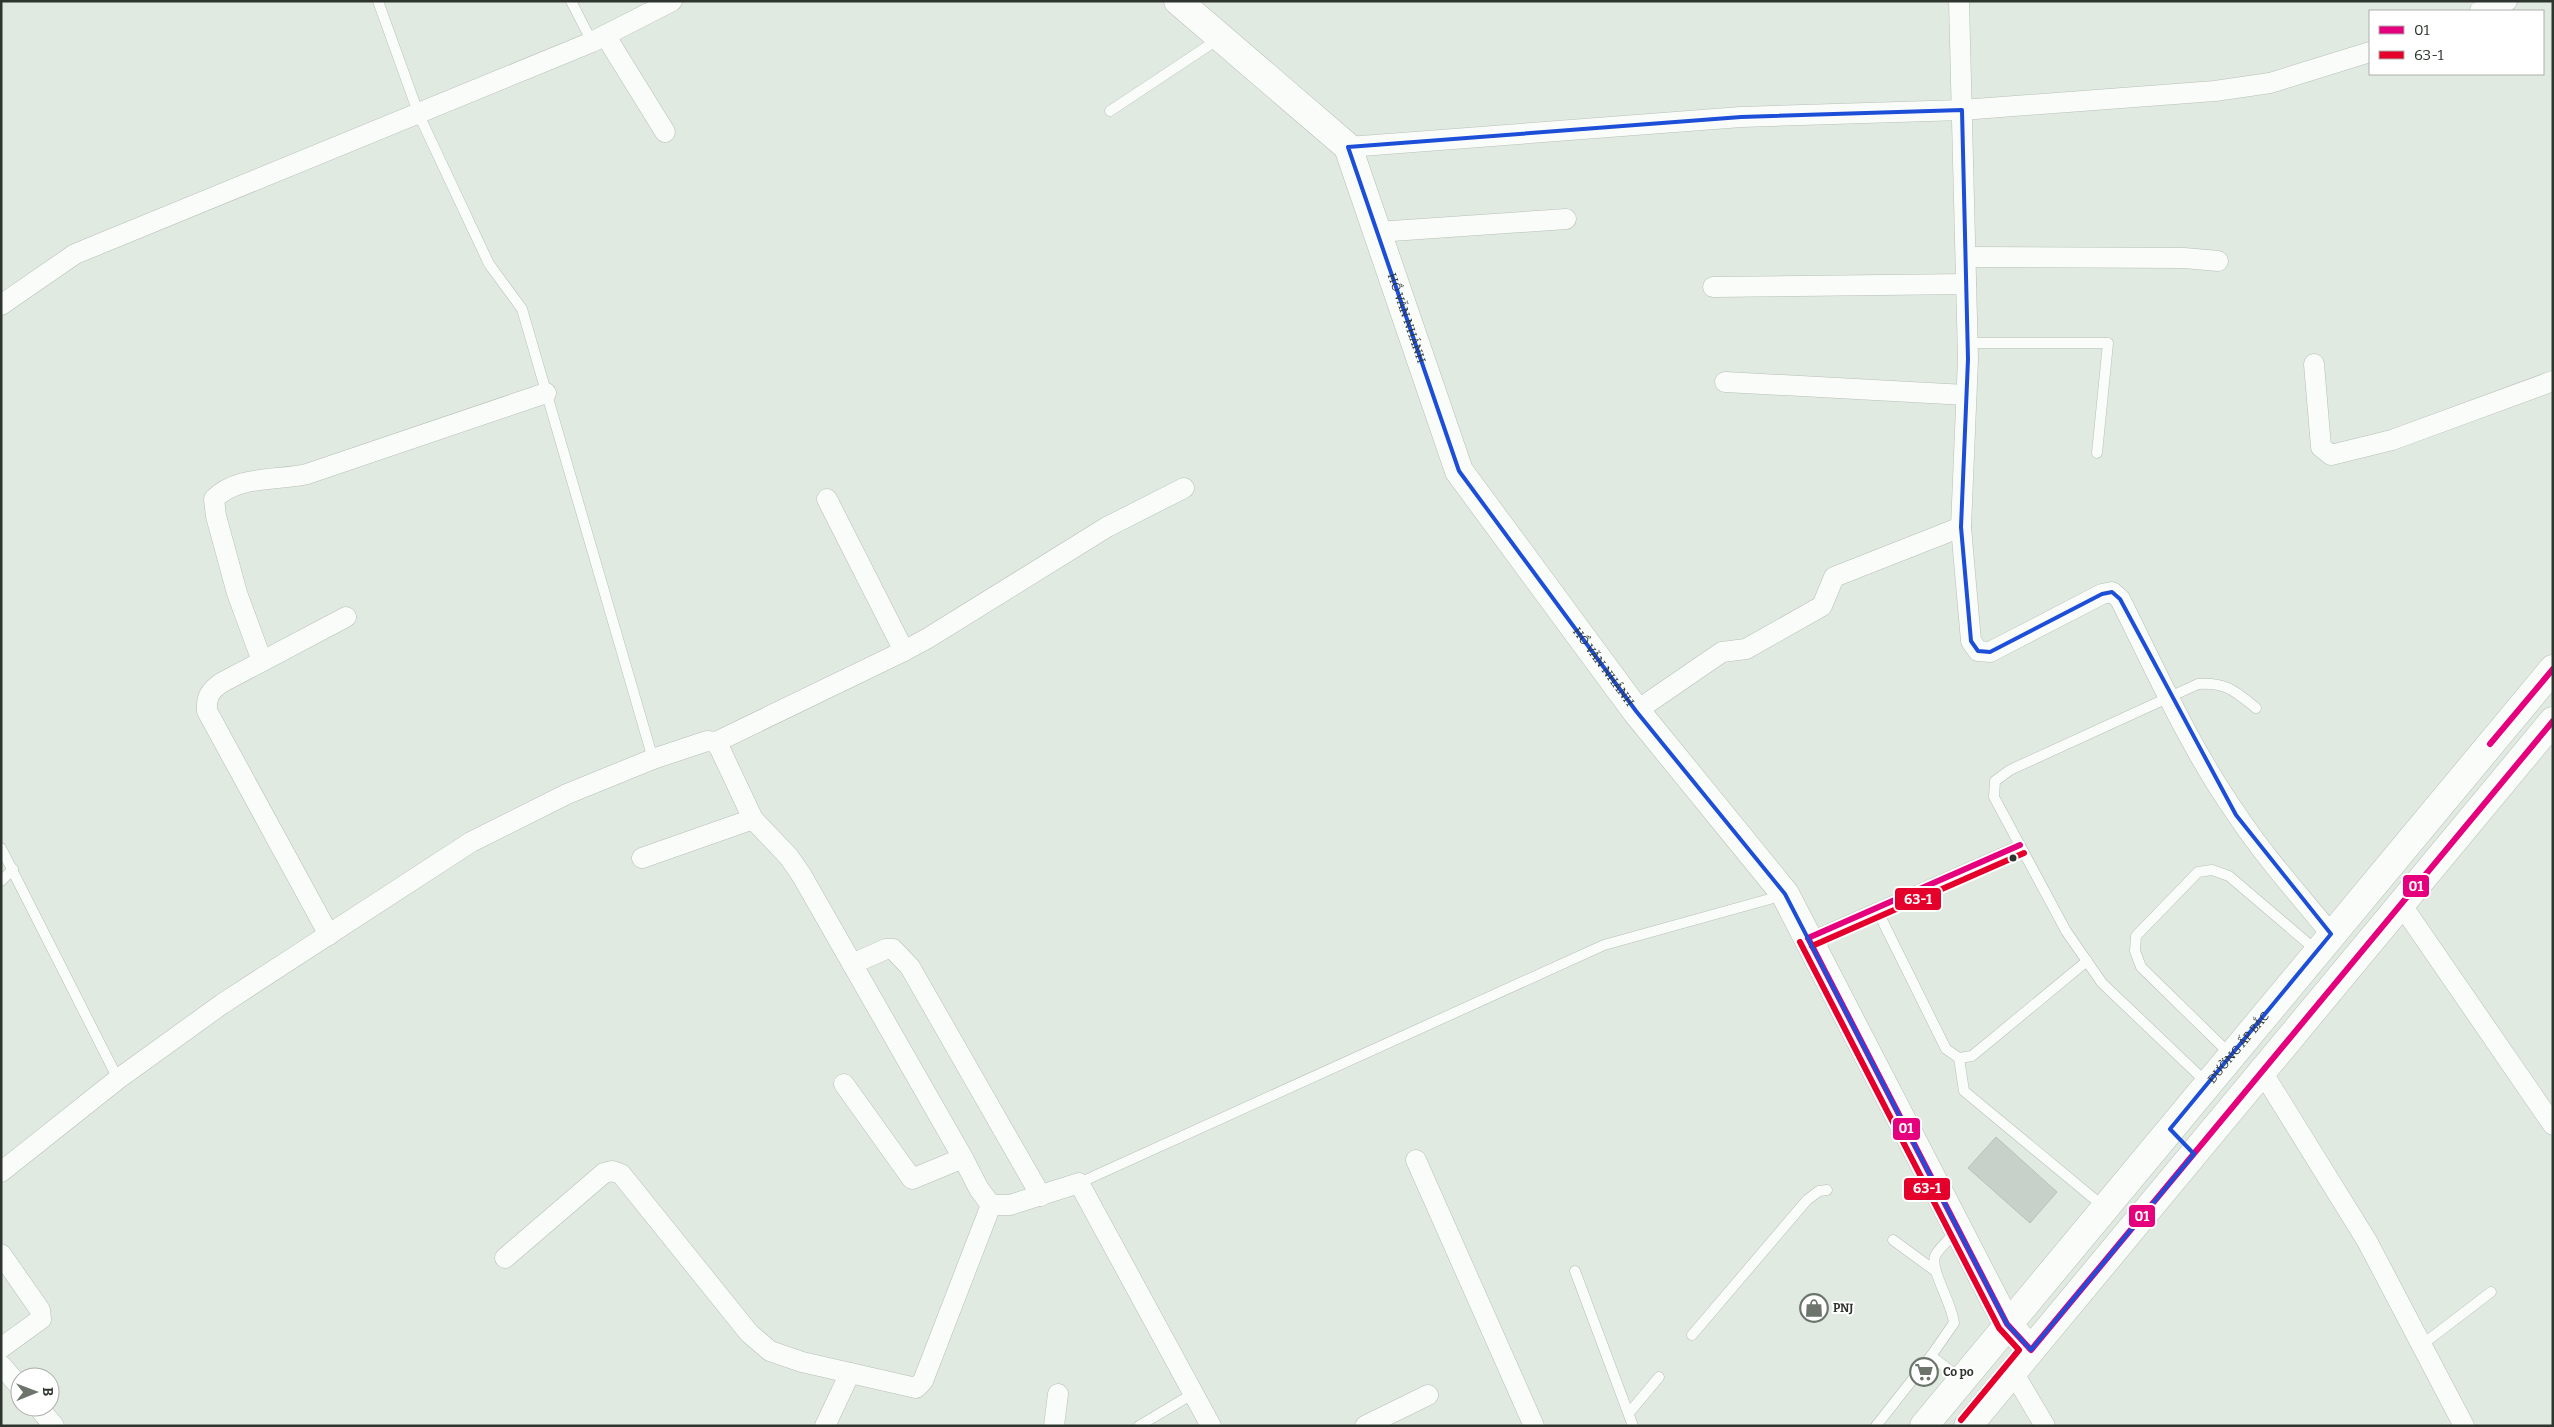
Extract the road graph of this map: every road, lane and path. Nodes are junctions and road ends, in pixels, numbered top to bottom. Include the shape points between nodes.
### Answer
1 (378, 1) edge
2 (571, 1) edge
3 (672, 1) edge
4 (1178, 1) edge
5 (1959, 1) edge
6 (2507, 1) edge
7 (2483, 10) edge
8 (1221, 38) junction
9 (598, 39) junction
10 (2369, 52) edge
11 (1962, 110) junction
12 (1110, 111) dead end
13 (419, 115) junction
14 (665, 132) dead end
15 (1348, 147) junction
16 (1566, 219) dead end
17 (1377, 232) junction
18 (1966, 257) junction
19 (2218, 261) dead end
20 (1966, 284) junction
21 (1713, 287) dead end
22 (1, 305) edge
23 (1968, 343) junction
24 (2314, 364) dead end
25 (2553, 380) edge
26 (1725, 382) dead end
27 (546, 393) junction
28 (1966, 395) junction
29 (2097, 454) dead end
30 (1184, 488) dead end
31 (828, 499) dead end
32 (1961, 527) junction
33 (346, 617) dead end
34 (904, 651) junction
35 (262, 662) junction
36 (2553, 669) edge
37 (2169, 695) junction
38 (2256, 708) dead end
39 (1636, 711) junction
40 (2553, 721) edge
41 (716, 742) junction
42 (653, 759) junction
43 (753, 820) junction
44 (2020, 845) junction
45 (1, 848) edge
46 (642, 858) dead end
47 (14, 869) junction
48 (1, 880) edge
49 (1785, 894) junction
50 (2401, 904) junction
51 (1876, 908) junction
52 (329, 935) junction
53 (1808, 938) junction
54 (2324, 942) junction
55 (2087, 961) junction
56 (852, 964) junction
57 (2231, 1056) junction
58 (1959, 1058) junction
59 (2261, 1070) junction
60 (118, 1079) junction
61 (2208, 1083) junction
62 (844, 1084) dead end
63 (2553, 1125) edge
64 (2170, 1129) junction
65 (2194, 1154) junction
66 (963, 1158) junction
67 (1416, 1160) dead end
68 (1, 1172) edge
69 (1079, 1183) junction
70 (1827, 1190) dead end
71 (1041, 1196) junction
72 (991, 1205) junction
73 (2104, 1207) junction
74 (1958, 1229) junction
75 (1893, 1240) dead end
76 (1, 1254) edge
77 (505, 1258) dead end
78 (1934, 1270) junction
79 (1575, 1271) dead end
80 (2492, 1292) dead end
81 (2007, 1324) junction
82 (1692, 1335) dead end
83 (2423, 1344) junction
84 (1, 1348) edge
85 (2031, 1350) junction
86 (1931, 1356) junction
87 (1, 1365) edge
88 (2013, 1372) junction
89 (850, 1373) junction
90 (10, 1375) edge
91 (1659, 1377) dead end
92 (1962, 1380) junction
93 (1194, 1393) junction
94 (1058, 1394) dead end
95 (1428, 1395) dead end
96 (1629, 1413) junction
97 (826, 1426) edge
98 (1054, 1426) edge
99 (1140, 1426) edge
100 (1211, 1426) edge
101 (1365, 1426) edge
102 (1534, 1426) edge
103 (1634, 1426) edge
104 (1876, 1426) edge
105 (1924, 1426) edge
106 (1968, 1426) edge
107 (2045, 1426) edge
108 (2464, 1426) edge

1 - 13 lane
2 - 9 lane
3 - 9 street
4 - 8 main road
5 - 11 street
6 - 7 street
8 - 12 lane
8 - 15 main road
9 - 13 street
9 - 14 street
10 - 11 street via 2270,83 2215,91
11 - 15 street via 1742,118
11 - 18 street
13 - 22 street via 75,254
13 - 27 lane via 489,264 522,309
15 - 17 main road, HỒ VĂN NHÁNH
16 - 17 street
17 - 39 main road, HỒ VĂN NHÁNH via 1459,471
18 - 19 street
18 - 20 street
20 - 21 street
20 - 23 street
23 - 28 street
23 - 29 lane via 2108,343
24 - 25 street via 2321,447 2331,455 2392,440
26 - 28 street
27 - 35 street via 316,471 290,478 257,480 220,493 214,499 214,508 237,593
27 - 42 lane
28 - 32 street
30 - 34 street via 1107,527
31 - 34 street
32 - 37 street via 1971,641 1978,651 1990,652 2102,594 2112,592 2120,599
32 - 39 street via 1834,577 1822,606 1746,649 1722,652
33 - 35 street
34 - 41 street
35 - 52 street via 211,690 206,700 207,711
36 - 54 main road, ĐƯỜNG ẤP BẮC
37 - 38 lane via 2198,684 2213,683 2230,687
37 - 44 lane via 2010,770 1995,781 1994,798
37 - 54 street via 2236,814
39 - 49 main road, HỒ VĂN NHÁNH
40 - 50 main road
41 - 42 street via 707,741
41 - 43 street
42 - 52 street via 567,794 472,842
43 - 46 street
43 - 56 street via 789,857
44 - 51 lane
44 - 55 lane via 2066,931
45 - 47 lane
47 - 48 lane
47 - 60 lane
49 - 53 main road, HỒ VĂN NHÁNH
49 - 69 lane via 1604,945
50 - 59 main road
50 - 63 street
51 - 53 lane
51 - 58 lane via 1946,1048
52 - 60 street via 222,1004
53 - 74 main road, HỒ VĂN NHÁNH
54 - 57 main road, ĐƯỜNG ẤP BẮC
54 - 57 lane via 2228,876 2212,870 2198,872 2136,936 2135,952 2140,967
55 - 58 lane via 1972,1056
55 - 61 lane via 2102,983
56 - 66 street
56 - 71 street via 892,949 910,967
57 - 61 main road, ĐƯỜNG ẤP BẮC
58 - 73 lane via 1964,1092
59 - 65 main road
59 - 83 street via 2367,1241
60 - 68 street
61 - 64 main road, ĐƯỜNG ẤP BẮC
62 - 66 street via 912,1179
64 - 65 main road
64 - 73 main road, ĐƯỜNG ẤP BẮC
65 - 85 main road
66 - 72 street
67 - 102 street
69 - 71 street
69 - 93 street
70 - 82 lane via 1819,1191 1807,1200
71 - 72 street via 1010,1205
72 - 89 street via 923,1381 916,1388 909,1388
73 - 81 main road, ĐƯỜNG ẤP BẮC
74 - 78 lane via 1935,1255
74 - 81 main road, HỒ VĂN NHÁNH
75 - 78 lane
76 - 84 street via 40,1310 41,1319
77 - 89 street via 604,1172 621,1174 749,1333 770,1351
78 - 86 lane via 1953,1310 1954,1323
79 - 96 lane
80 - 83 lane
81 - 85 main road, HỒ VĂN NHÁNH
81 - 92 main road, ĐƯỜNG ẤP BẮC
83 - 108 street
85 - 88 main road
86 - 92 lane
86 - 104 lane
87 - 90 street
88 - 106 main road
88 - 107 street
89 - 97 street
91 - 96 lane
92 - 105 main road, ĐƯỜNG ẤP BẮC
93 - 99 lane
93 - 100 street
94 - 98 street
95 - 101 street
96 - 103 lane

